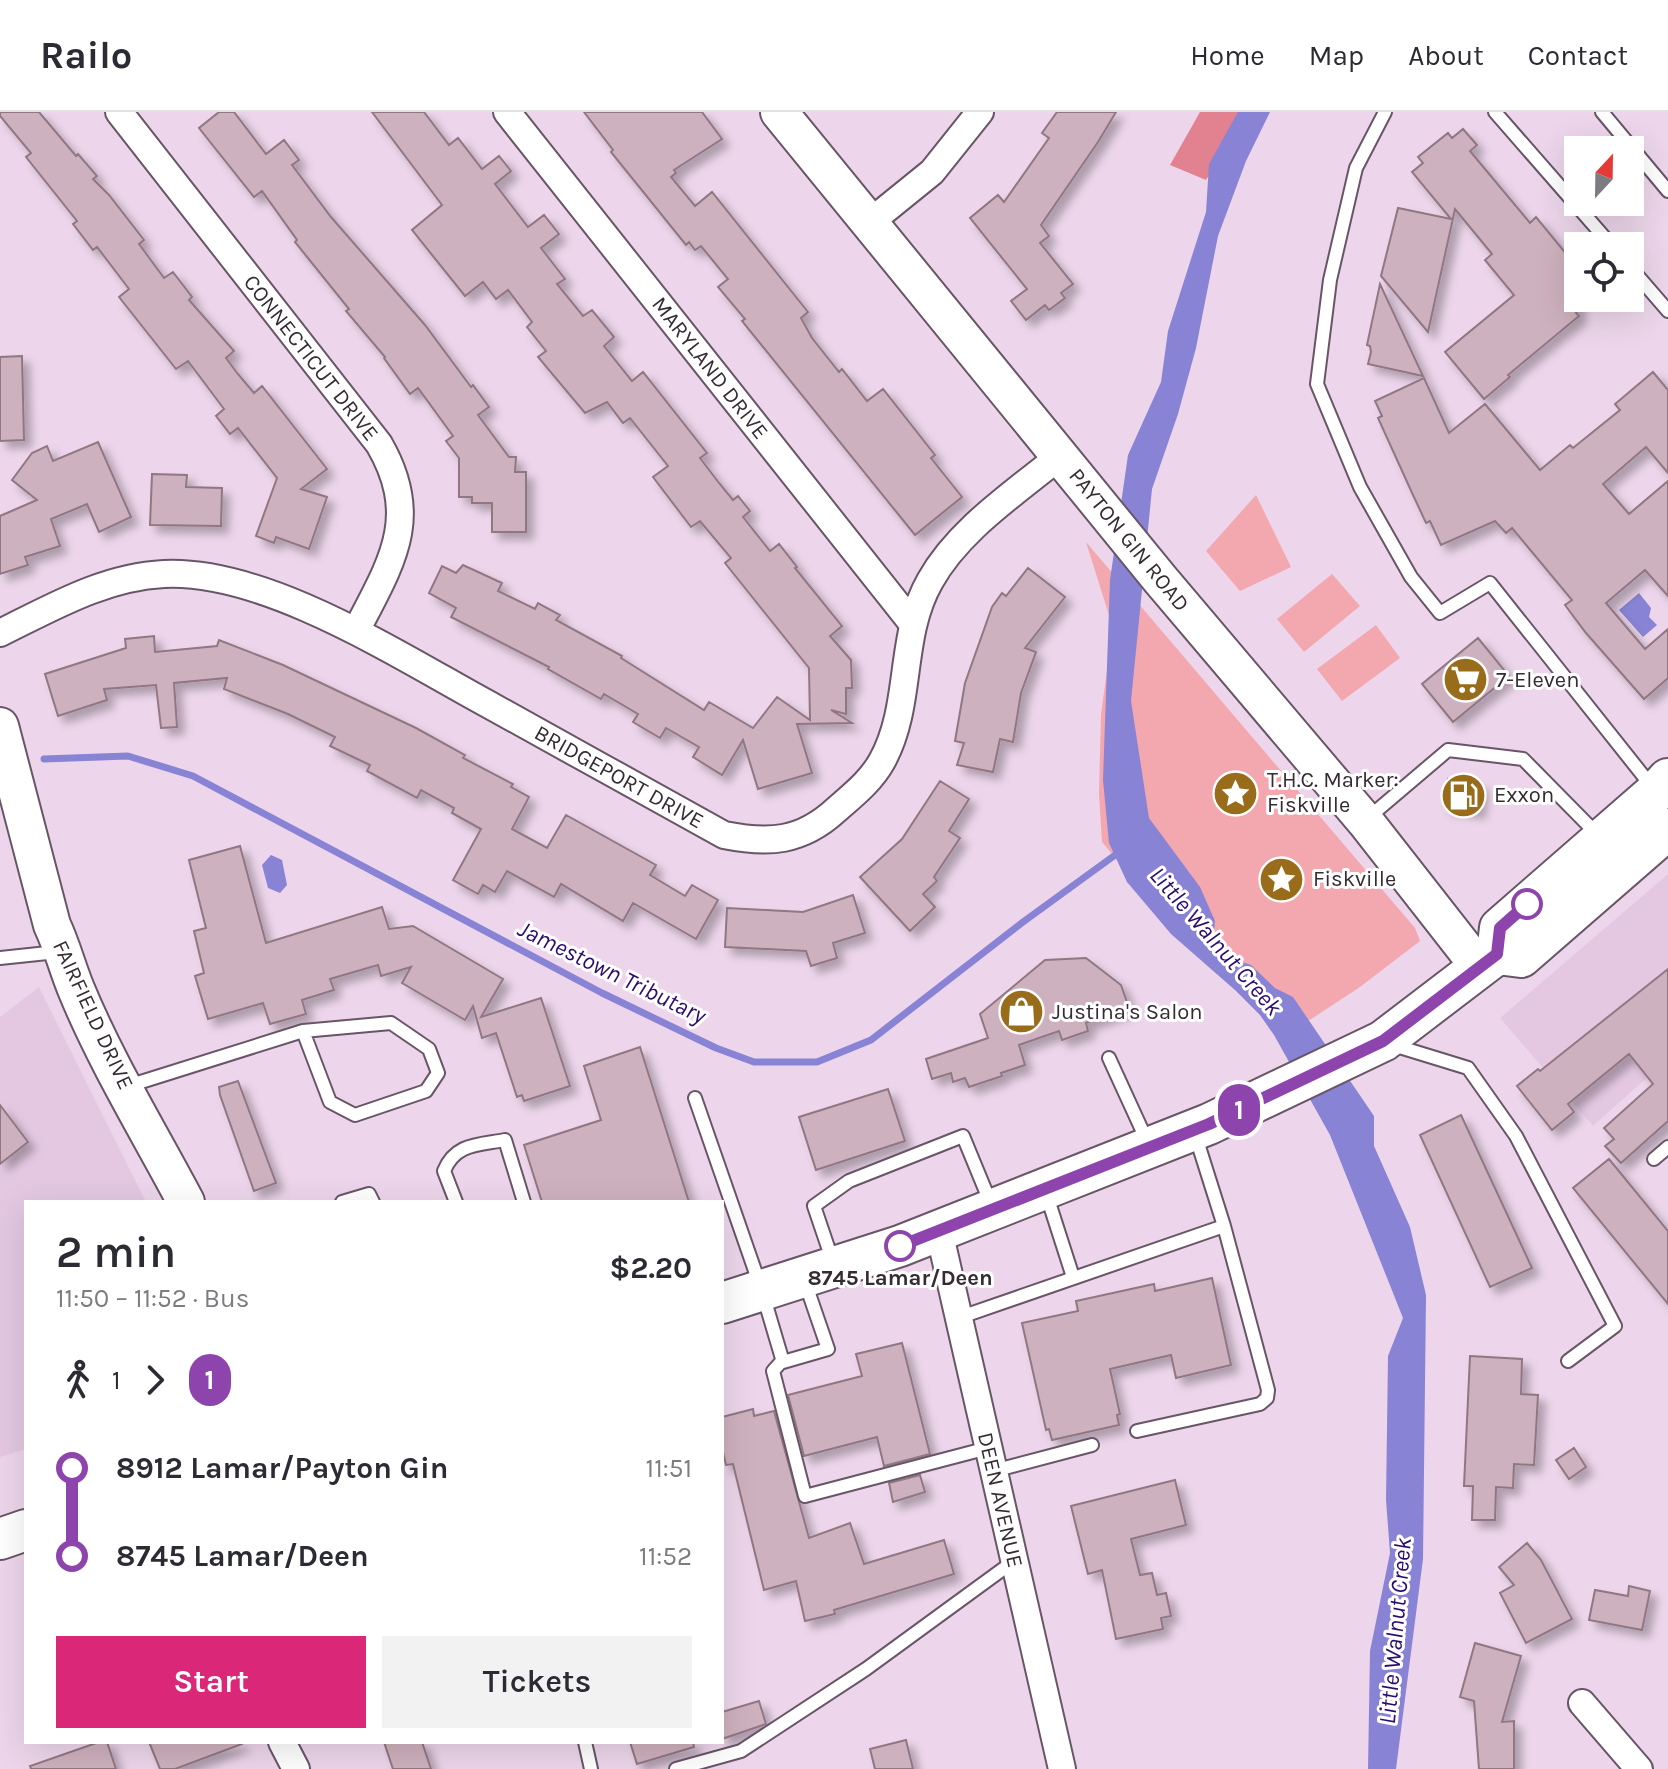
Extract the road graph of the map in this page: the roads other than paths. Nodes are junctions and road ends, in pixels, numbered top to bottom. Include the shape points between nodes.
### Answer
1 (119, 112) edge
2 (507, 112) edge
3 (779, 112) edge
4 (980, 112) edge
5 (1385, 112) edge
6 (1495, 112) edge
7 (1602, 112) edge
8 (1668, 191) edge
9 (869, 223) junction
10 (1600, 232) edge
11 (1644, 283) edge
12 (1668, 311) edge
13 (1072, 469) junction
14 (912, 623) junction
15 (356, 631) junction
16 (0, 633) edge
17 (0, 726) edge
18 (1665, 813) edge
19 (1365, 821) junction
20 (1602, 840) junction
21 (64, 951) junction
22 (0, 958) edge
23 (1489, 961) junction
24 (303, 1031) junction
25 (1383, 1041) junction
26 (1109, 1058) dead end
27 (125, 1087) junction
28 (695, 1098) dead end
29 (1202, 1128) junction
30 (1668, 1147) edge
31 (1150, 1148) junction
32 (1654, 1159) dead end
33 (1045, 1190) junction
34 (185, 1200) edge
35 (349, 1200) edge
36 (372, 1200) edge
37 (455, 1200) edge
38 (523, 1200) edge
39 (993, 1210) junction
40 (1224, 1226) junction
41 (939, 1231) junction
42 (819, 1272) junction
43 (1073, 1277) junction
44 (762, 1291) junction
45 (724, 1302) edge
46 (958, 1318) junction
47 (782, 1361) junction
48 (1568, 1361) dead end
49 (1137, 1431) dead end
50 (1092, 1445) dead end
51 (991, 1460) junction
52 (24, 1531) edge
53 (0, 1539) edge
54 (1014, 1561) junction
55 (1582, 1703) dead end
56 (283, 1744) edge
57 (585, 1744) edge
58 (296, 1769) edge
59 (591, 1769) edge
60 (676, 1769) edge
61 (1062, 1769) edge
62 (1639, 1769) edge

1 - 15 street, CONNECTICUT DRIVE via 390,463 400,499 398,541
2 - 14 street, MARYLAND DRIVE
3 - 9 street, PAYTON GIN ROAD
4 - 9 street via 932,172
5 - 18 lane via 1356,168 1330,280 1317,384 1360,487 1411,577 1440,613 1490,583
6 - 10 lane
7 - 8 lane
9 - 13 street, PAYTON GIN ROAD
11 - 12 lane
13 - 14 street, BRIDGEPORT DRIVE via 976,526 930,581
13 - 19 street, PAYTON GIN ROAD
14 - 15 street, BRIDGEPORT DRIVE via 901,706 880,764 830,816 792,838 756,842 724,835
15 - 16 street, BRIDGEPORT DRIVE via 239,583 165,574 105,584
17 - 21 street, FAIRFIELD DRIVE via 52,925
18 - 20 main road
18 - 23 main road via 1521,957
19 - 20 lane via 1448,750 1523,759
19 - 23 street, PAYTON GIN ROAD
20 - 23 main road via 1500,928
21 - 22 lane
21 - 27 street, FAIRFIELD DRIVE
23 - 25 main road
24 - 24 lane via 391,1023 429,1049 438,1073 426,1091 355,1115 330,1102
24 - 27 lane
25 - 29 main road
25 - 48 lane via 1468,1068 1516,1136 1615,1326
26 - 31 lane
27 - 34 street, FAIRFIELD DRIVE
28 - 44 lane
29 - 31 main road
29 - 40 lane
30 - 32 lane
31 - 33 main road
33 - 39 main road
33 - 43 lane
35 - 36 lane via 369,1194
37 - 38 lane via 444,1171 449,1157 462,1148 505,1140
39 - 41 main road
39 - 42 lane via 963,1136 849,1181 814,1206
40 - 43 lane
40 - 49 lane via 1267,1398 1260,1404
41 - 42 main road
41 - 46 street, DEEN AVENUE
42 - 44 main road
42 - 47 lane via 828,1349
43 - 46 lane
44 - 45 main road
44 - 47 lane
46 - 51 street, DEEN AVENUE
47 - 51 lane via 773,1371 805,1496
50 - 51 lane
51 - 54 street, DEEN AVENUE
52 - 53 main road
54 - 60 lane via 866,1669 741,1751
54 - 61 street, DEEN AVENUE
55 - 62 street
56 - 58 street
57 - 59 lane

